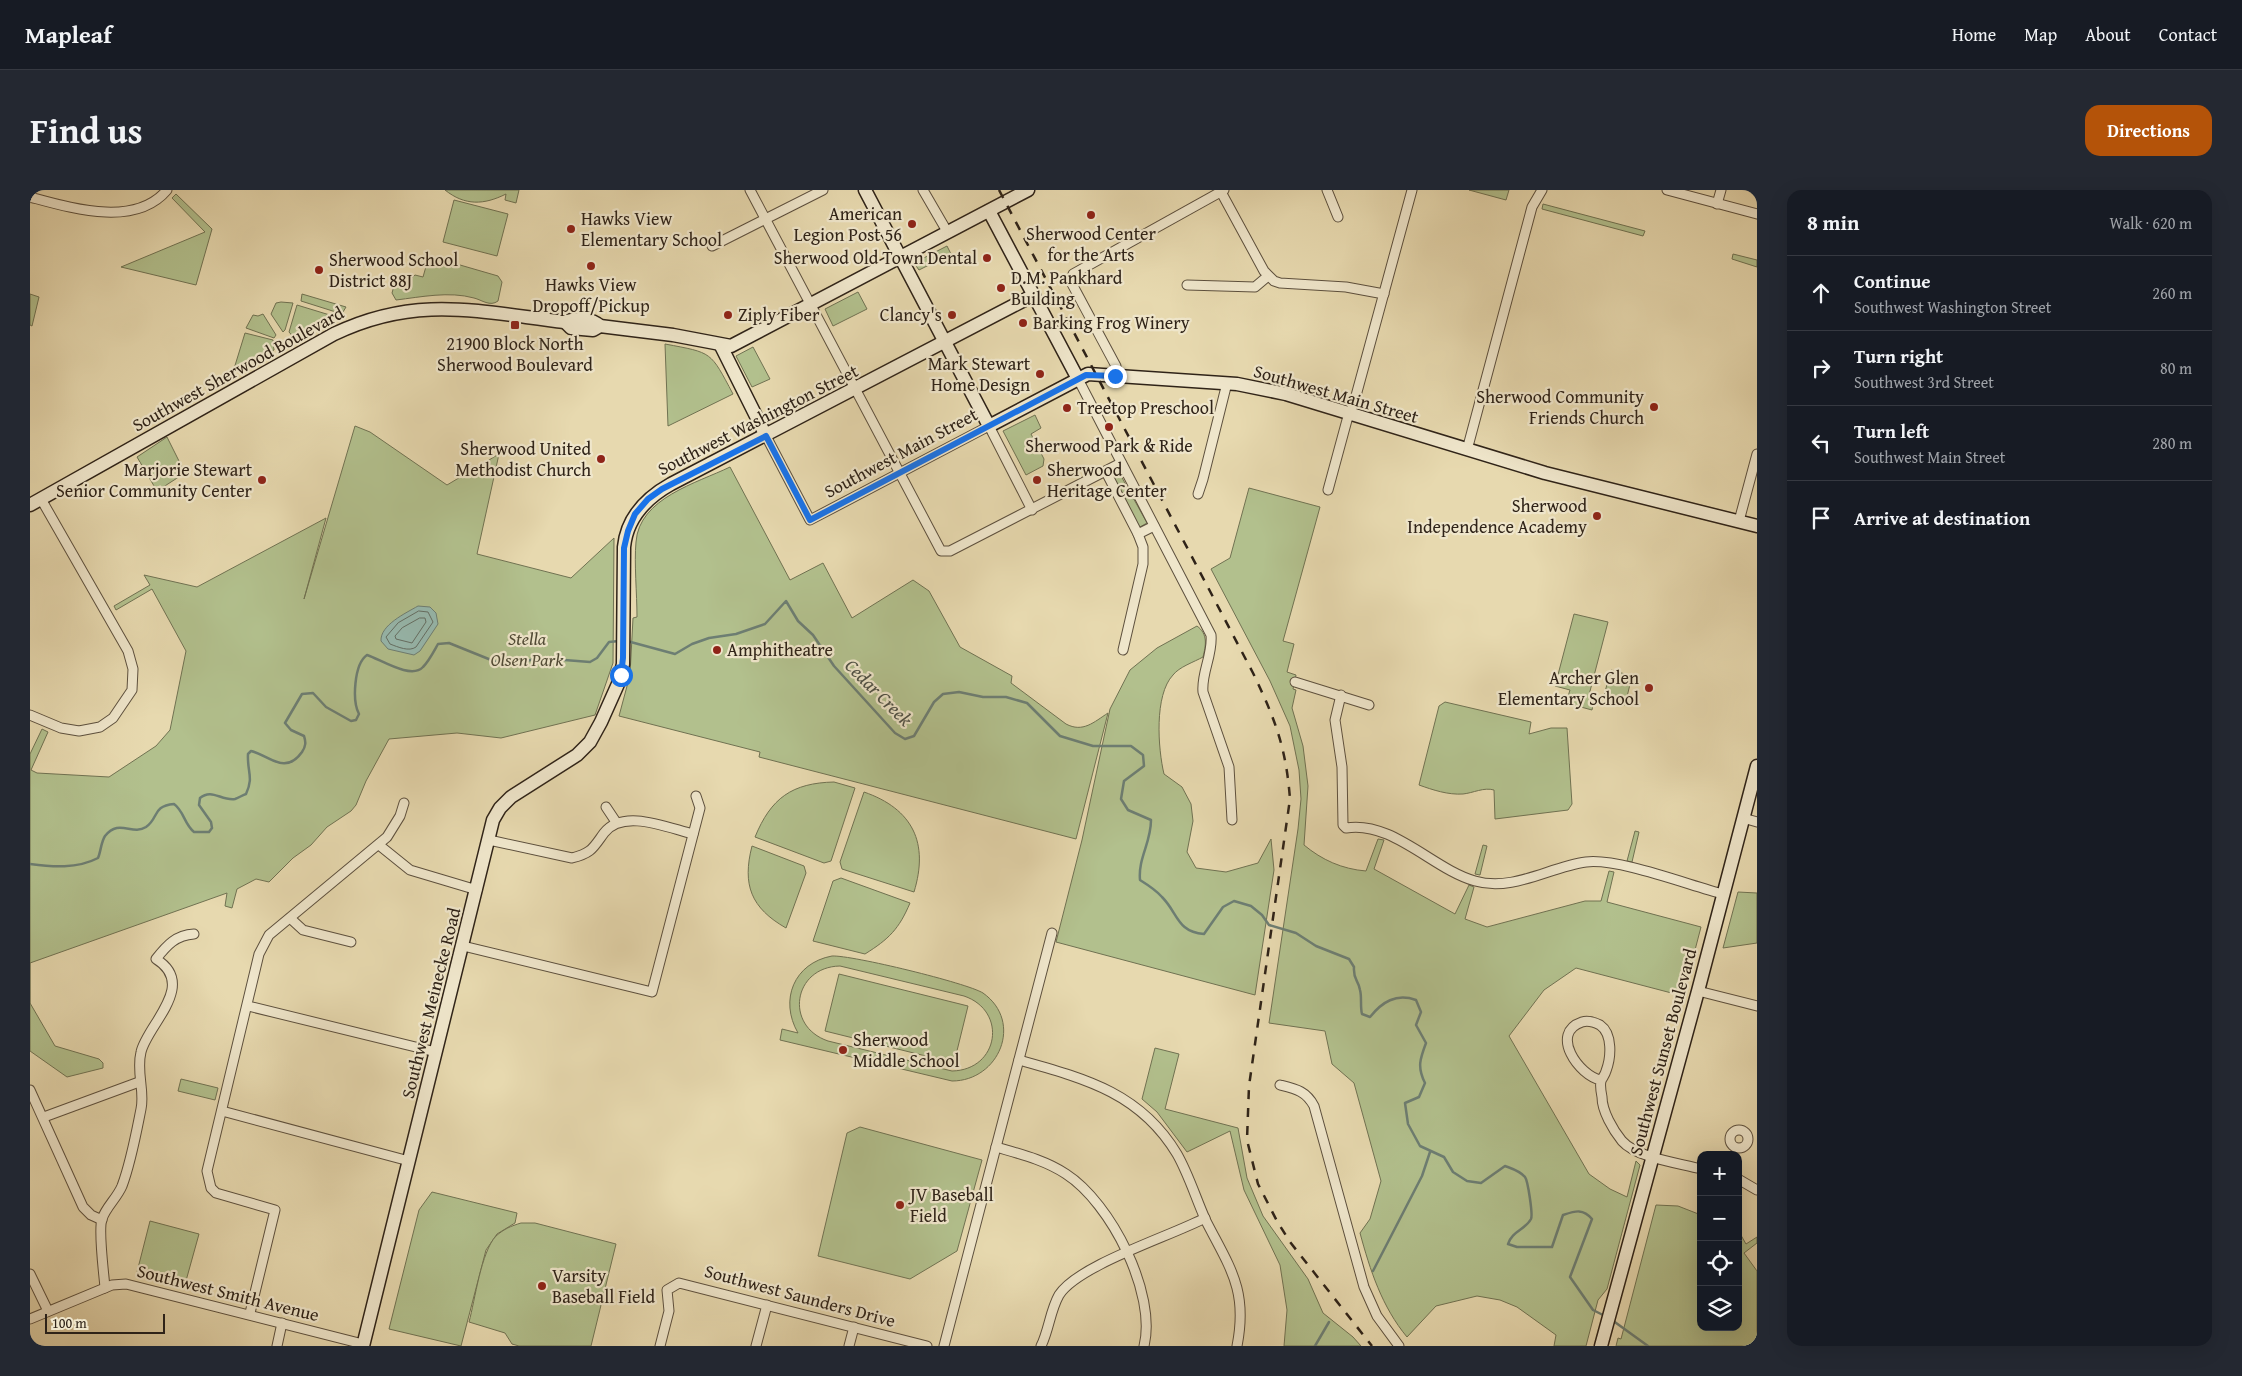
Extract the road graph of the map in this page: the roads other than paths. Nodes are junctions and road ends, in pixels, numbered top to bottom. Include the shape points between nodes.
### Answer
1 (167, 190) edge
2 (750, 190) edge
3 (823, 190) edge
4 (865, 190) edge
5 (923, 190) edge
6 (1028, 190) edge
7 (1327, 190) edge
8 (1412, 190) edge
9 (1542, 190) edge
10 (1667, 190) edge
11 (1721, 190) edge
12 (1222, 191) edge
13 (32, 195) edge
14 (1717, 204) junction
15 (989, 211) junction
16 (1757, 214) edge
17 (1338, 217) dead end
18 (766, 220) junction
19 (948, 233) junction
20 (712, 246) dead end
21 (900, 257) junction
22 (1268, 276) junction
23 (1187, 285) dead end
24 (1384, 294) junction
25 (1034, 295) junction
26 (811, 304) junction
27 (945, 342) junction
28 (721, 346) junction
29 (1115, 376) junction
30 (1078, 379) junction
31 (1227, 383) junction
32 (856, 389) junction
33 (1350, 414) junction
34 (989, 426) junction
35 (766, 436) junction
36 (1467, 450) junction
37 (1757, 454) edge
38 (1122, 464) junction
39 (1106, 472) junction
40 (900, 473) junction
41 (1328, 490) dead end
42 (1198, 494) dead end
43 (36, 502) edge
44 (1032, 510) junction
45 (1739, 521) junction
46 (1154, 526) junction
47 (1757, 526) edge
48 (1138, 534) junction
49 (1123, 650) dead end
50 (1295, 682) dead end
51 (1340, 695) junction
52 (1369, 705) dead end
53 (30, 715) edge
54 (604, 716) joint
55 (1757, 766) edge
56 (696, 796) dead end
57 (404, 804) dead end
58 (606, 807) dead end
59 (1743, 818) junction
60 (1232, 820) dead end
61 (616, 822) junction
62 (1757, 822) edge
63 (693, 834) junction
64 (489, 840) junction
65 (379, 845) junction
66 (477, 890) junction
67 (1723, 894) junction
68 (290, 918) junction
69 (1052, 933) dead end
70 (194, 934) dead end
71 (350, 942) dead end
72 (463, 946) junction
73 (1698, 991) junction
74 (248, 1006) junction
75 (1757, 1006) edge
76 (436, 1052) junction
77 (1018, 1060) junction
78 (1601, 1080) junction
79 (139, 1082) junction
80 (1280, 1085) dead end
81 (30, 1090) edge
82 (222, 1111) junction
83 (44, 1117) junction
84 (996, 1147) junction
85 (1653, 1157) junction
86 (409, 1162) junction
87 (1697, 1167) edge
88 (1742, 1181) edge
89 (1757, 1190) edge
90 (1205, 1218) junction
91 (102, 1220) junction
92 (1126, 1253) junction
93 (30, 1274) edge
94 (105, 1288) junction
95 (767, 1305) junction
96 (48, 1311) junction
97 (250, 1314) junction
98 (30, 1319) edge
99 (282, 1323) junction
100 (854, 1327) junction
101 (363, 1345) edge
102 (277, 1346) edge
103 (660, 1346) edge
104 (756, 1346) edge
105 (849, 1346) edge
106 (927, 1346) edge
107 (944, 1346) edge
108 (1041, 1346) edge
109 (1144, 1346) edge
110 (1237, 1346) edge
111 (1399, 1346) edge
112 (1601, 1346) edge

1 - 13 street via 148,205 123,212 104,212
2 - 18 street
3 - 18 street
4 - 21 main road
5 - 19 street
6 - 15 main road
7 - 17 street
8 - 24 street
9 - 36 street via 1532,206
10 - 14 street
11 - 14 street
12 - 22 street
12 - 29 street via 1073,274 1071,278 1116,366
14 - 16 street
15 - 19 main road
15 - 25 main road
18 - 20 street
18 - 26 street
19 - 21 main road
21 - 26 main road
21 - 27 main road
22 - 23 street via 1255,287
22 - 24 street via 1274,281 1292,285 1331,285
24 - 33 street
25 - 27 main road, Southwest Washington Street
25 - 30 main road
26 - 28 main road via 734,345
26 - 32 street
27 - 32 main road, Southwest Washington Street
27 - 34 main road
28 - 35 main road
28 - 43 main road, Southwest Sherwood Boulevard via 673,335 597,328 595,321 573,318 568,325 441,308 375,316 334,334
29 - 30 main road, Southwest Main Street via 1088,374
29 - 31 main road, Southwest Main Street
30 - 34 main road, Southwest Main Street
30 - 38 street
31 - 33 main road, Southwest Main Street via 1272,390
31 - 42 street
32 - 35 main road, Southwest Washington Street
32 - 40 street
33 - 36 main road, Southwest Main Street
33 - 41 street
34 - 40 street, Southwest Main Street
34 - 44 street
35 - 40 street, Southwest Main Street via 810,520
35 - 54 main road, Southwest Washington Street via 662,489 638,510 625,542 621,675
36 - 45 main road, Southwest Main Street via 1545,473
37 - 45 street
38 - 39 street
38 - 46 street
39 - 44 street
39 - 48 street
40 - 44 street via 943,552 950,552
43 - 53 street via 128,651 133,669 132,690 113,718 100,727 79,731 60,728
45 - 47 main road, Southwest Main Street
46 - 48 street
46 - 60 street via 1211,636 1203,692 1229,768
48 - 49 street via 1143,547 1143,564
50 - 51 street
51 - 52 street
51 - 67 street via 1335,720 1341,756 1344,828 1369,830 1390,837 1459,874 1481,882 1505,883 1574,864 1600,862
54 - 64 main road, Southwest Meinecke Road via 594,737 577,755 504,803 493,820
55 - 59 main road, Southwest Sunset Boulevard
56 - 63 street via 700,808
57 - 65 street via 394,826
58 - 61 street
59 - 62 street
59 - 67 main road, Southwest Sunset Boulevard
61 - 63 street via 636,820
61 - 64 street via 596,847 586,855 572,858
63 - 72 street via 652,992
64 - 66 main road, Southwest Meinecke Road
65 - 66 street via 410,870
65 - 68 street
66 - 72 main road, Southwest Meinecke Road
67 - 73 main road, Southwest Sunset Boulevard
68 - 71 street via 303,930
68 - 74 street via 264,943
69 - 77 street
70 - 79 street via 177,938 156,958 169,972 171,993 169,1003 141,1049
72 - 76 main road, Southwest Meinecke Road
73 - 75 street
73 - 85 main road, Southwest Sunset Boulevard
74 - 76 street
74 - 82 street
76 - 86 main road, Southwest Meinecke Road
77 - 84 street
77 - 90 street via 1086,1079 1139,1110 1161,1131 1177,1154
78 - 78 street via 1608,1064 1609,1036 1601,1026 1584,1022 1570,1031 1569,1051 1586,1074
78 - 85 street via 1604,1111 1619,1137 1632,1150
79 - 83 street
79 - 91 street via 142,1106 124,1179
80 - 111 street via 1300,1090 1309,1096 1314,1106 1364,1287 1377,1316
81 - 83 street
82 - 86 street
82 - 97 street via 208,1164 211,1188 223,1197 275,1210
83 - 91 street via 83,1207
84 - 92 street via 1043,1161 1084,1187 1106,1212
84 - 107 street
85 - 87 street
85 - 112 main road, Southwest Sunset Boulevard
86 - 101 main road, Southwest Meinecke Road
88 - 89 street
90 - 92 street
90 - 110 street via 1230,1263 1237,1284 1241,1310
91 - 94 street
92 - 108 street via 1083,1274 1064,1288 1052,1310
92 - 109 street via 1145,1302 1147,1325
93 - 96 street
94 - 96 street, Southwest Smith Avenue
94 - 97 street, Southwest Smith Avenue via 126,1284
95 - 100 street, Southwest Saunders Drive
95 - 103 street, Southwest Saunders Drive via 688,1284 675,1284 667,1290 669,1311
95 - 104 street
96 - 98 street, Southwest Smith Avenue
97 - 99 street, Southwest Smith Avenue
99 - 101 street, Southwest Smith Avenue
99 - 102 street
100 - 105 street
100 - 106 street, Southwest Saunders Drive

